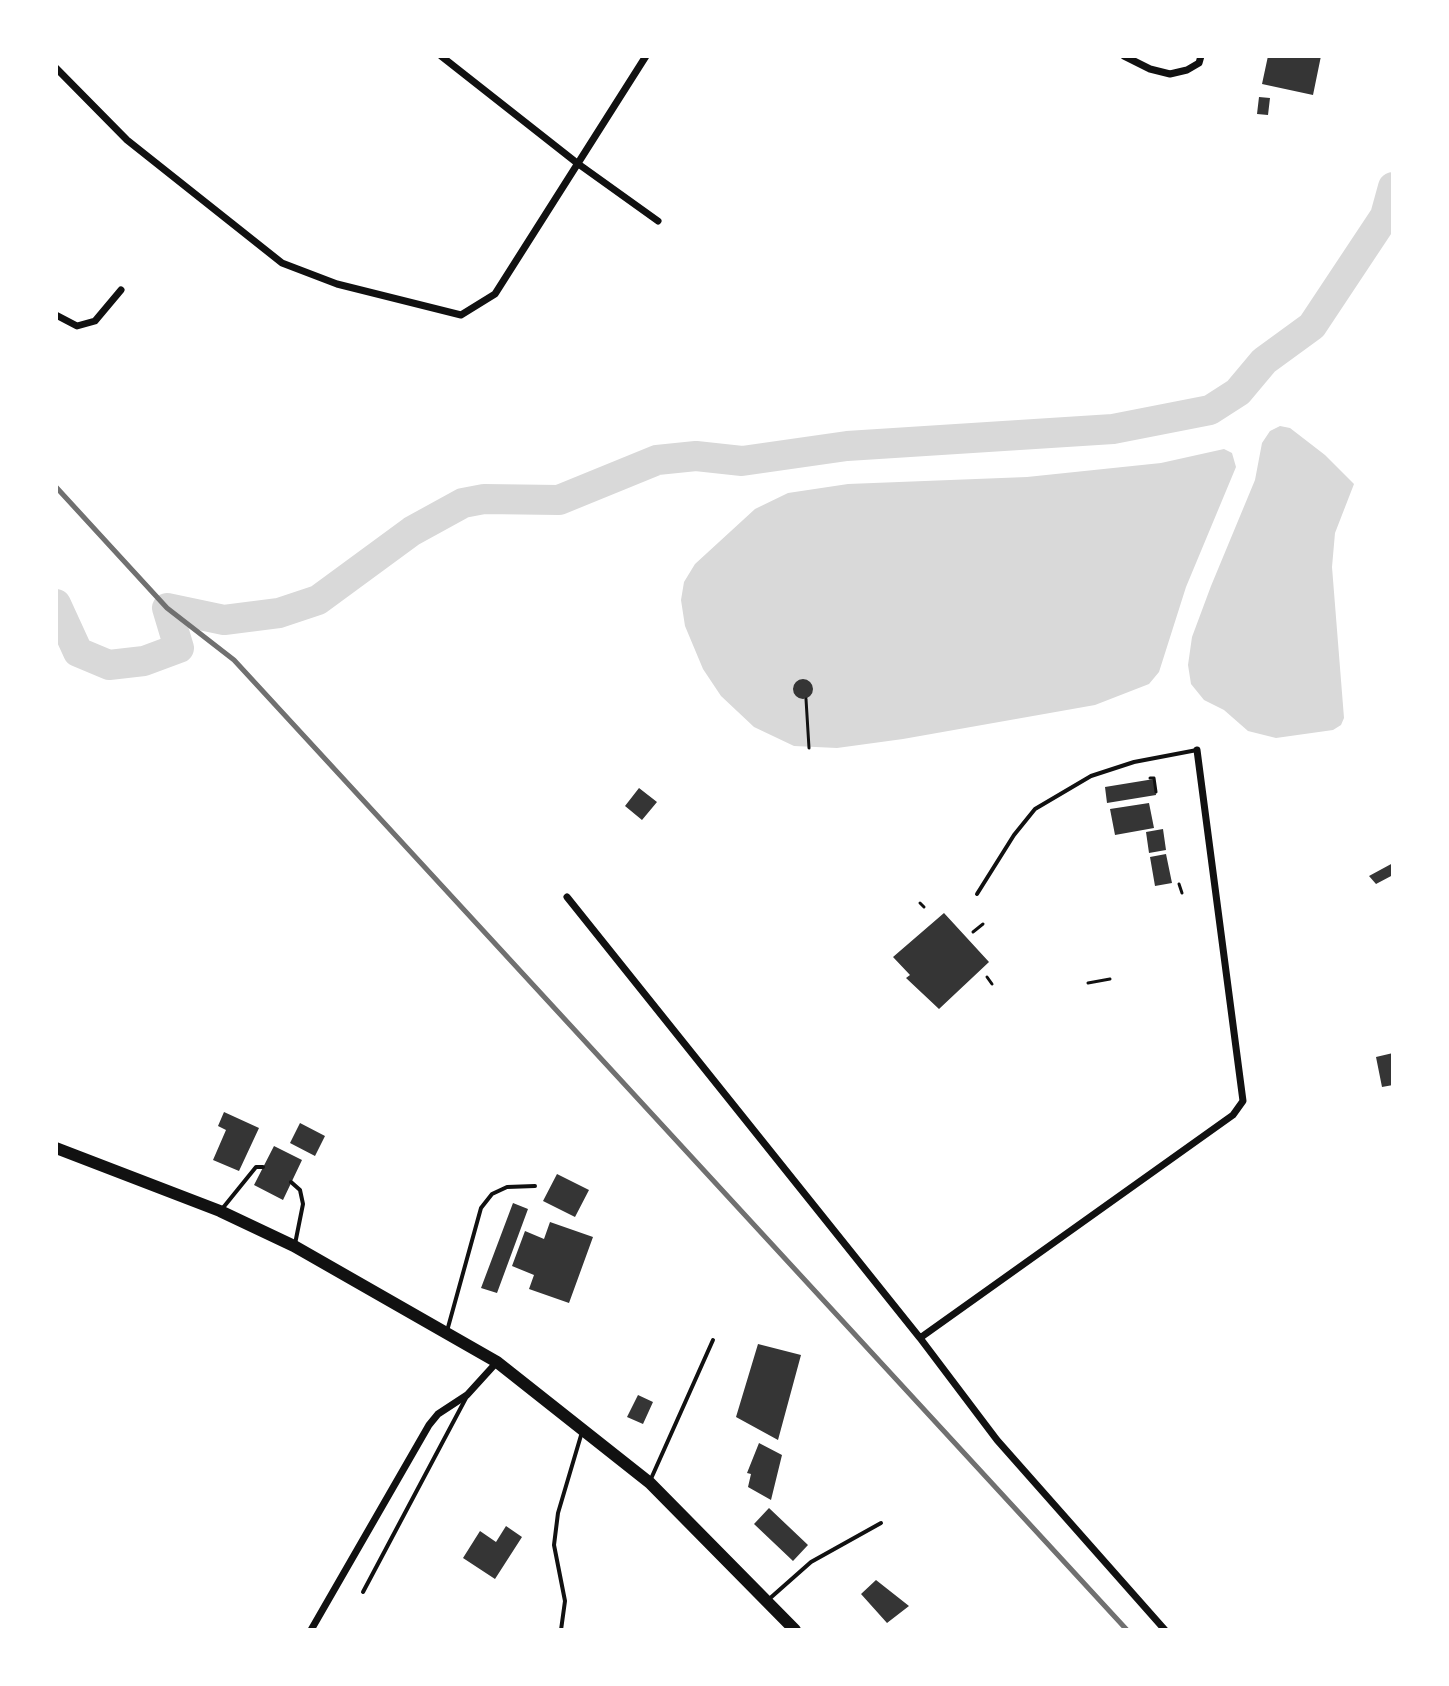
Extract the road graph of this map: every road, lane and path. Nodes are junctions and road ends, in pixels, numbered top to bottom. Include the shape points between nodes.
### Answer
1 (441, 56) edge
2 (646, 56) edge
3 (1124, 56) edge
4 (1201, 56) edge
5 (56, 68) edge
6 (577, 163) junction
7 (658, 221) dead end
8 (121, 290) dead end
9 (56, 315) edge
10 (806, 699) dead end
11 (809, 748) dead end
12 (1197, 750) joint
13 (1150, 778) dead end
14 (1156, 792) dead end
15 (1179, 884) dead end
16 (1182, 893) dead end
17 (977, 894) dead end
18 (567, 897) dead end
19 (920, 903) dead end
20 (924, 907) dead end
21 (983, 924) dead end
22 (973, 932) dead end
23 (987, 977) dead end
24 (1110, 979) dead end
25 (1088, 983) dead end
26 (992, 984) dead end
27 (56, 1148) edge
28 (263, 1167) dead end
29 (291, 1182) dead end
30 (535, 1186) dead end
31 (220, 1211) junction
32 (294, 1246) junction
33 (447, 1333) junction
34 (920, 1338) junction
35 (713, 1340) dead end
36 (497, 1362) junction
37 (467, 1395) junction
38 (583, 1430) junction
39 (650, 1483) junction
40 (881, 1523) dead end
41 (363, 1592) dead end
42 (768, 1600) junction
43 (311, 1630) edge
44 (561, 1630) edge
45 (795, 1630) edge
46 (1165, 1630) edge

1 - 6 street
2 - 6 street
3 - 4 street via 1170,74 1187,70
5 - 6 street via 127,140 282,263 448,314 461,315 495,294
6 - 7 street
8 - 9 street via 95,321 77,326
10 - 11 path
12 - 17 lane via 1091,776 1045,803 1014,835
12 - 34 street via 1243,1101 1233,1115
13 - 14 path
15 - 16 path
18 - 34 street
19 - 20 path
21 - 22 path
23 - 26 path
24 - 25 path
27 - 31 highway
28 - 31 lane via 256,1167
29 - 32 lane via 300,1190 303,1204
30 - 33 lane via 507,1187 481,1208
31 - 32 highway
32 - 33 highway
33 - 36 highway
34 - 46 street via 997,1440
35 - 39 lane
36 - 37 street
36 - 38 highway
37 - 41 lane
37 - 43 street via 429,1425
38 - 39 highway
38 - 44 lane via 554,1545 565,1601
39 - 42 highway
40 - 42 lane via 811,1562
42 - 45 highway

